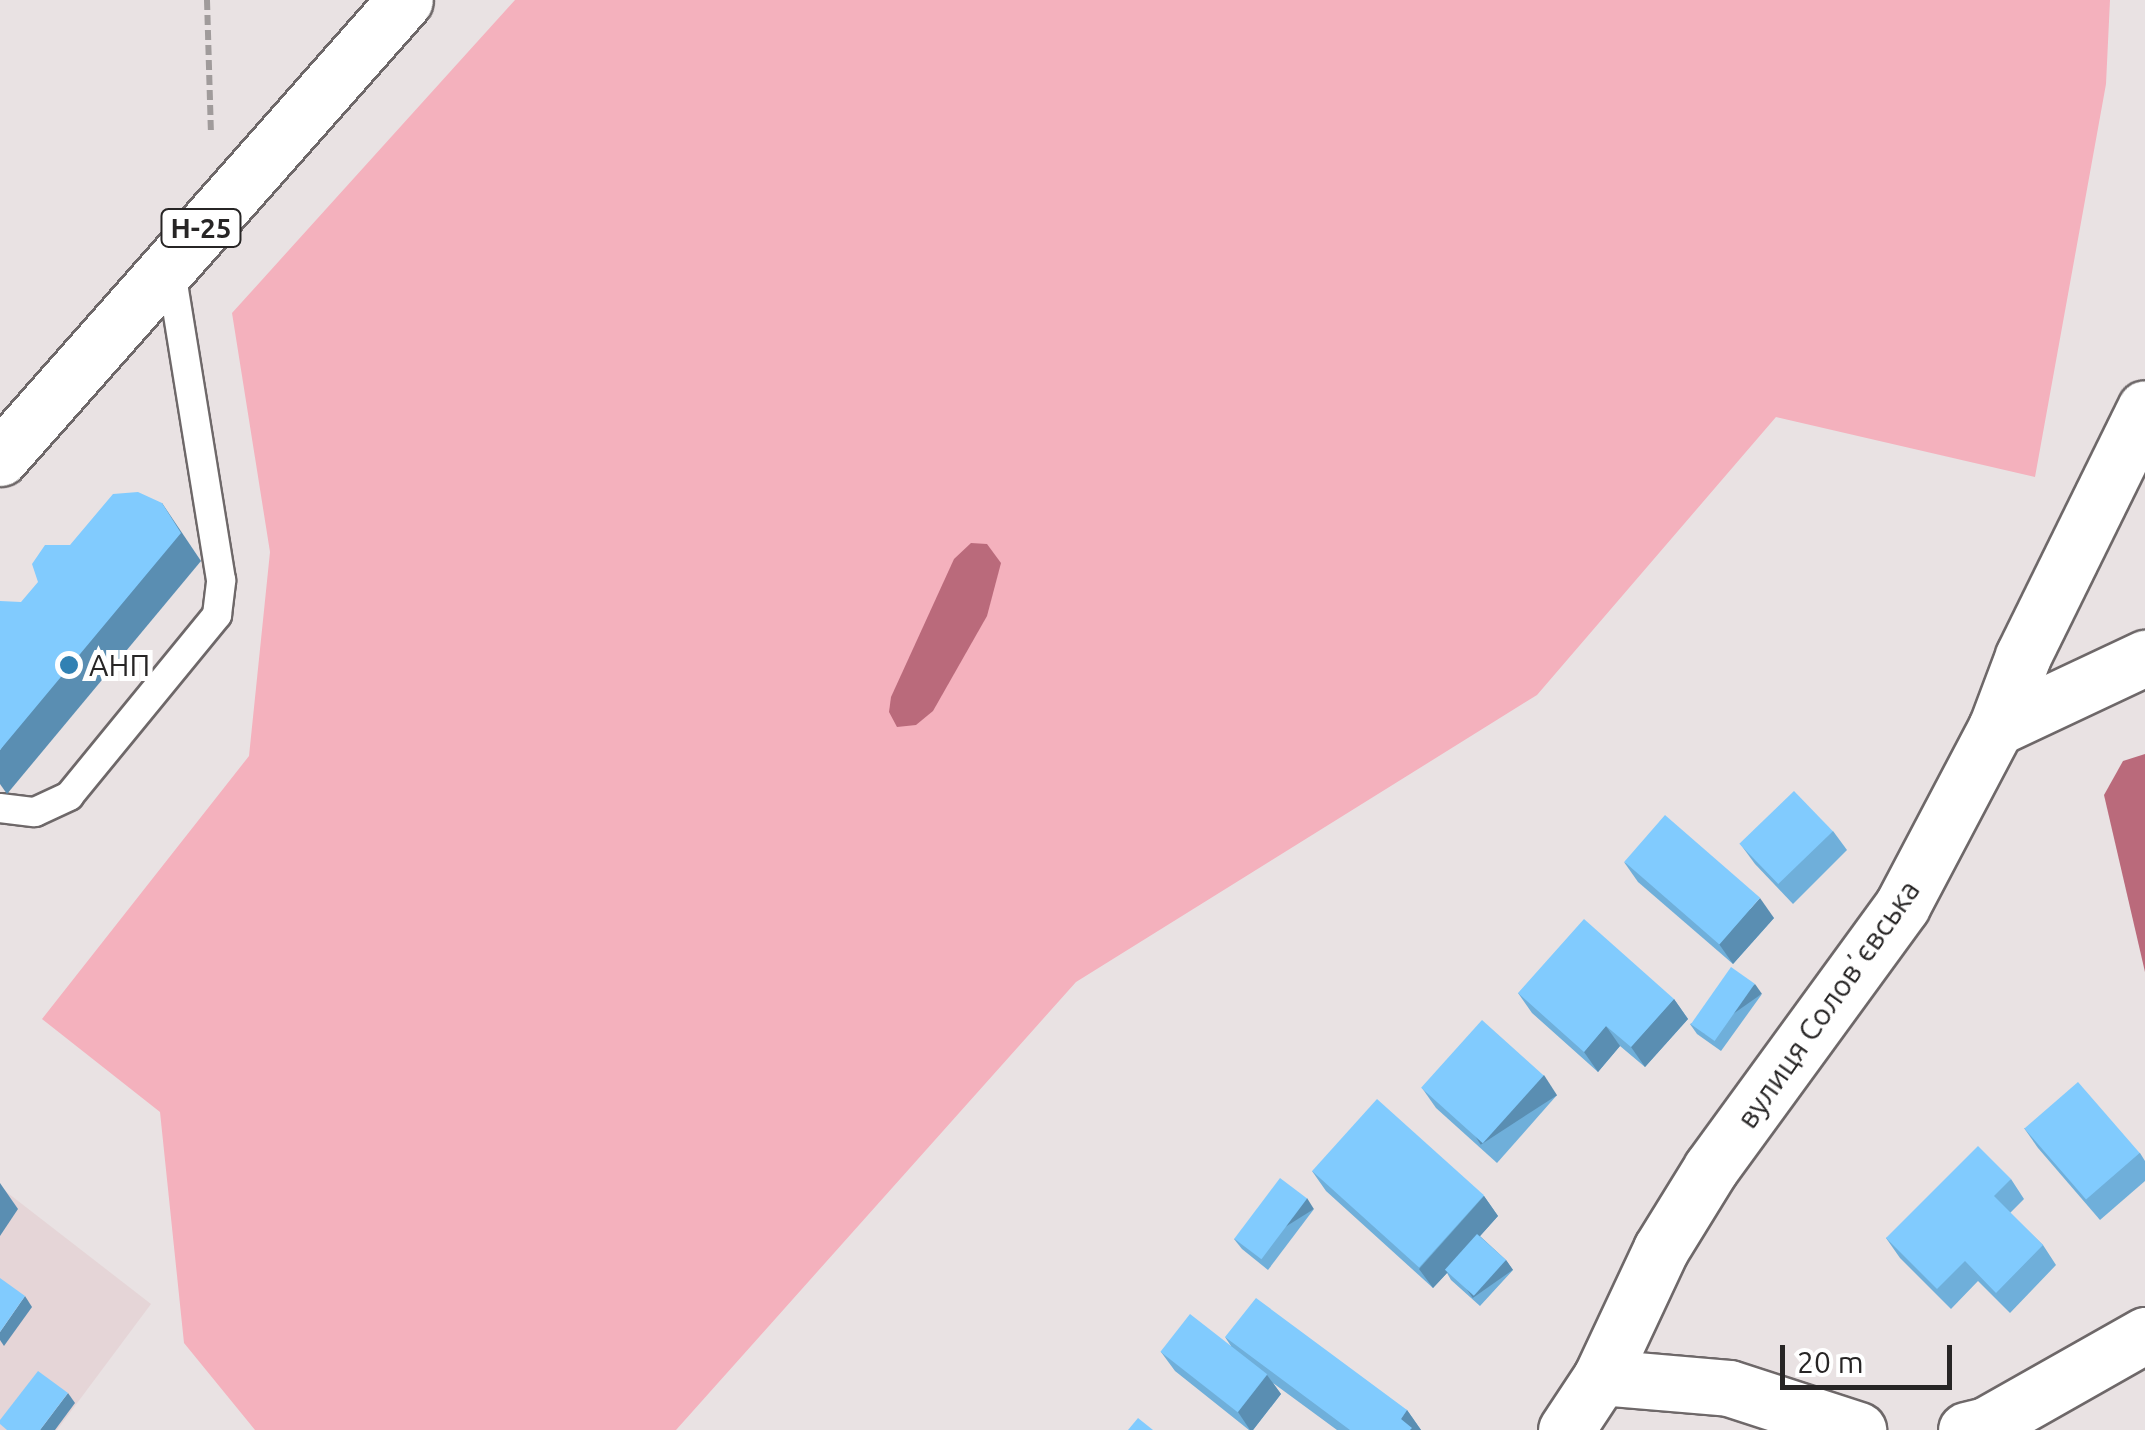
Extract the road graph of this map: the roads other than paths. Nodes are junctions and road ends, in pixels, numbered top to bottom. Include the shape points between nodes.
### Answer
1 (405, 0) edge
2 (170, 263) junction
3 (2145, 408) edge
4 (0, 458) edge
5 (2145, 658) edge
6 (1996, 728) junction
7 (0, 808) edge
8 (2145, 1334) edge
9 (1601, 1377) junction
10 (1566, 1430) edge
11 (1858, 1430) edge
12 (1966, 1430) edge

1 - 2 street, Н-25
2 - 4 street, Н-25
2 - 7 lane via 220,580 217,615 69,796 35,812
3 - 6 street, вулиця Соловʼєвська via 2023,656
5 - 6 street
6 - 9 street, вулиця Соловʼєвська via 1902,906 1710,1168 1661,1249
8 - 12 street via 1986,1426
9 - 10 street, вулиця Соловʼєвська
9 - 11 street via 1730,1388

